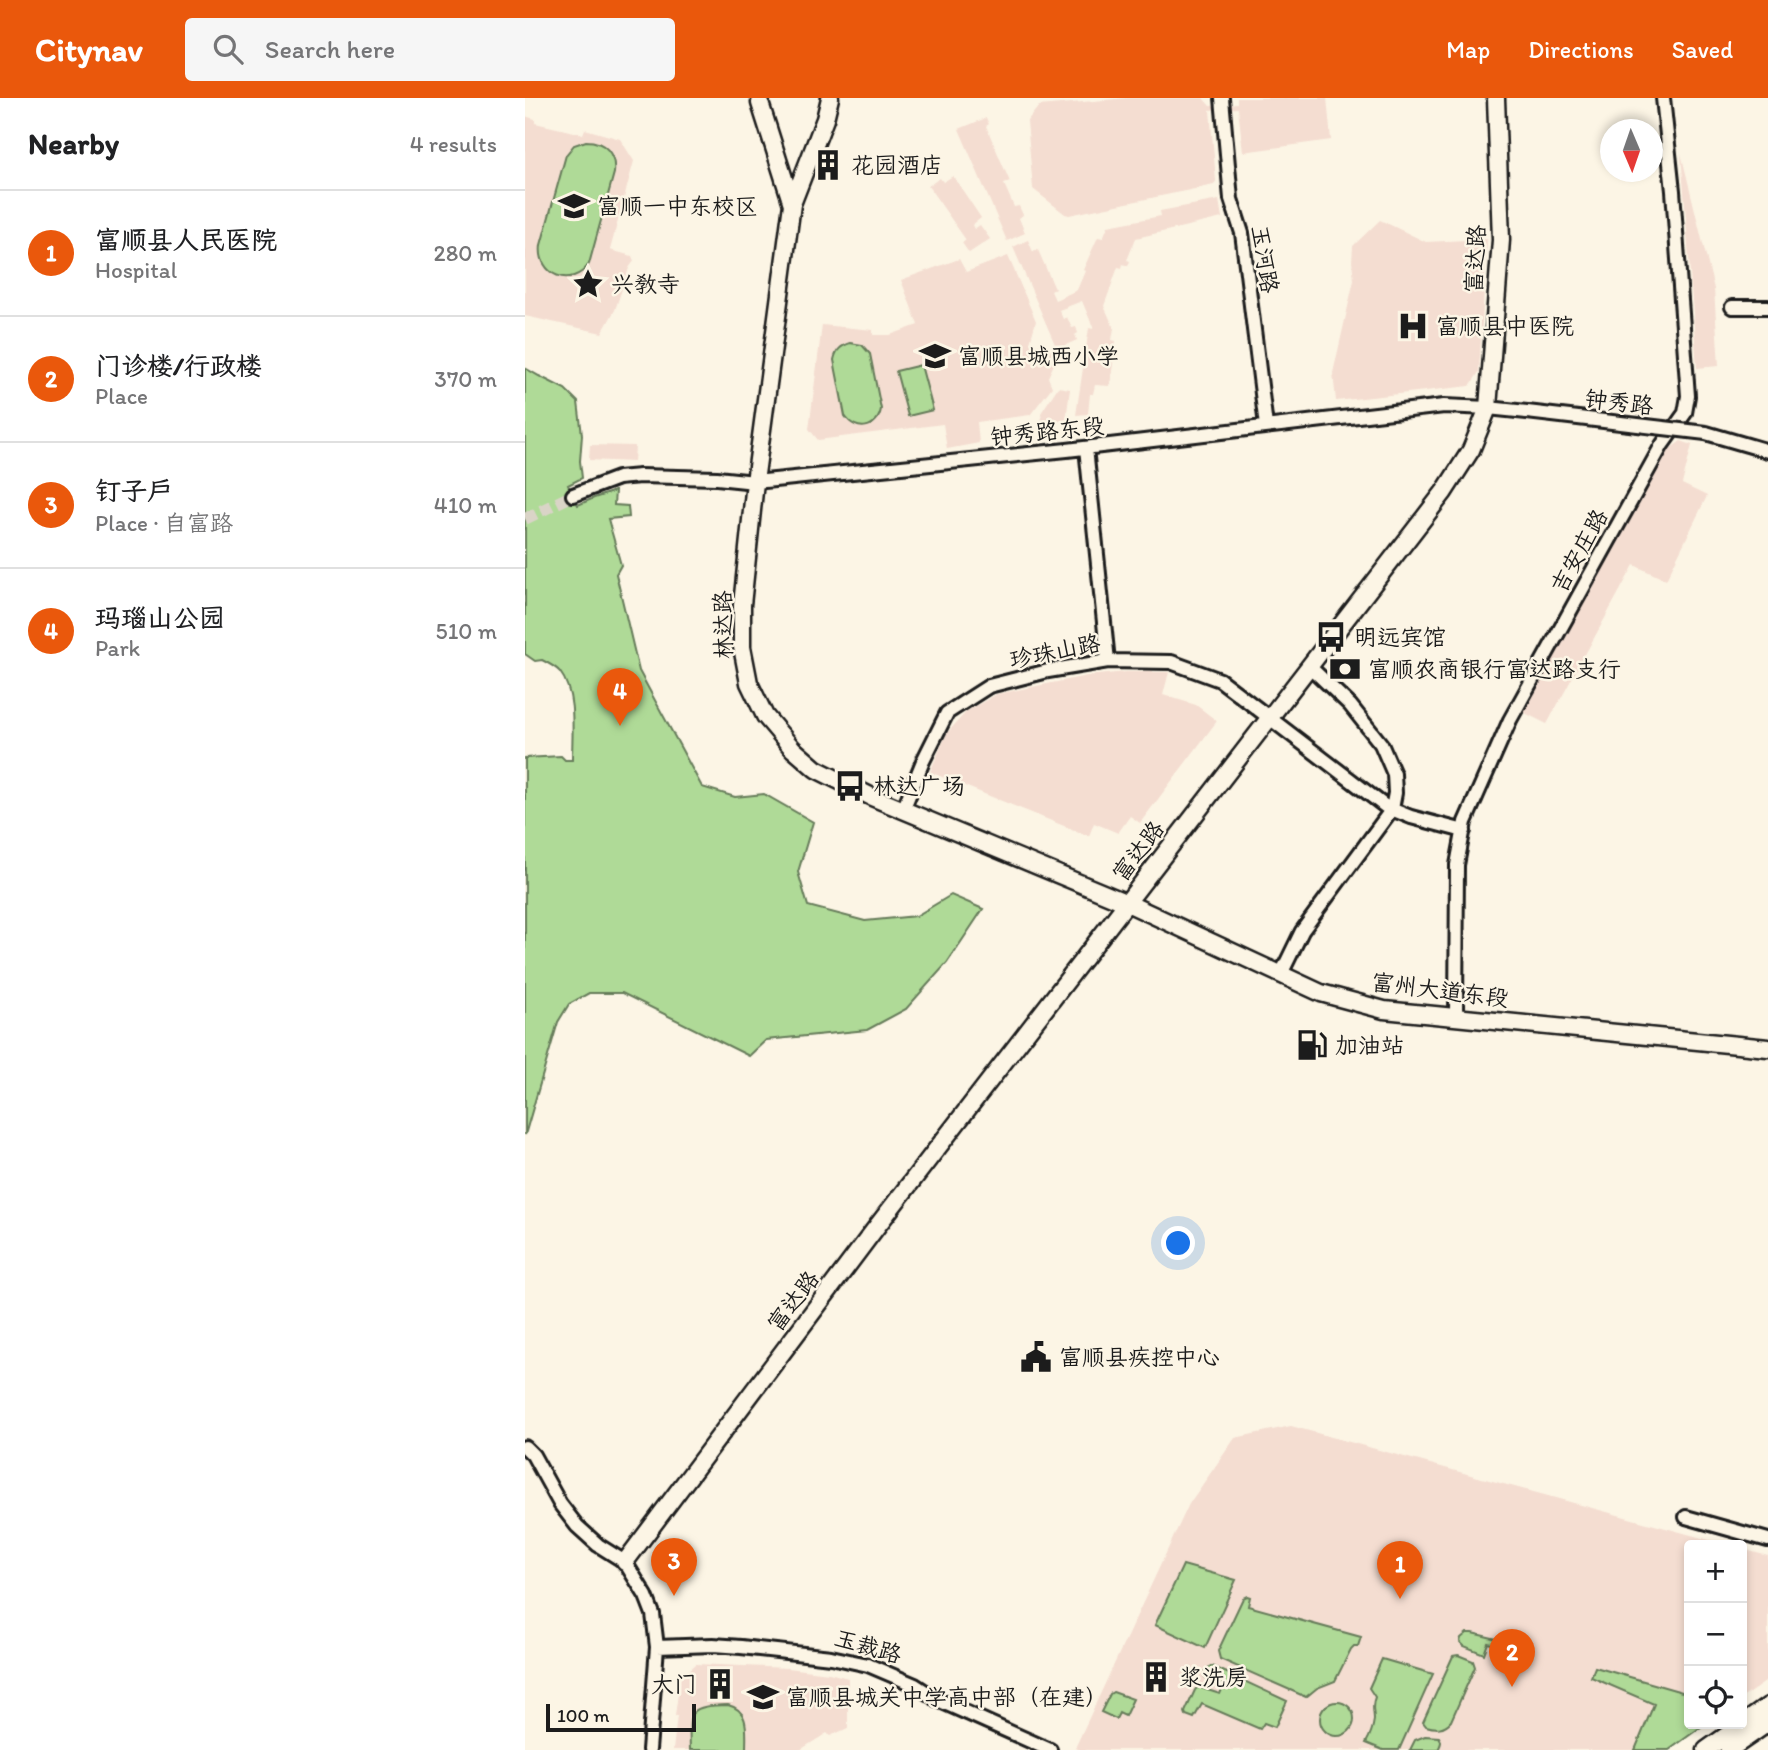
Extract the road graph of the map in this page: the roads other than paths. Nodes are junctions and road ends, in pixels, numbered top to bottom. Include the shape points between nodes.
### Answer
1 (761, 98) edge
2 (830, 98) edge
3 (1222, 98) edge
4 (1496, 98) edge
5 (1663, 98) edge
6 (792, 204) junction
7 (1732, 307) dead end
8 (1768, 307) edge
9 (1488, 408) junction
10 (1527, 412) joint
11 (1266, 426) junction
12 (1086, 448) junction
13 (1768, 451) edge
14 (755, 482) junction
15 (573, 495) tunnel mouth
16 (1108, 661) junction
17 (1309, 666) junction
18 (1269, 717) junction
19 (1392, 809) junction
20 (903, 810) junction
21 (1464, 831) junction
22 (1127, 904) junction
23 (1281, 974) junction
24 (1456, 1017) junction
25 (1768, 1048) edge
26 (525, 1447) edge
27 (1686, 1517) dead end
28 (1768, 1540) edge
29 (625, 1562) junction
30 (657, 1647) junction
31 (1768, 1706) edge
32 (1768, 1723) edge
33 (649, 1750) edge
34 (1050, 1750) edge
35 (1706, 1750) edge
36 (1729, 1750) edge

1 - 6 main road
2 - 6 main road
3 - 11 street, 玉河路 via 1231,199 1242,233
4 - 9 main road, 富达路 via 1501,240
5 - 21 street, 吉安庄路 via 1688,396 1685,413 1662,445 1510,720
6 - 14 main road, 林达路
7 - 8 street
9 - 10 street, 钟秀路东段
9 - 11 street, 钟秀路东段 via 1444,406
9 - 17 main road, 富达路 via 1471,450 1444,492
10 - 13 street, 钟秀路, bridge via 1706,433
11 - 12 street, 钟秀路东段
12 - 14 street, 钟秀路东段
12 - 16 street
14 - 15 street, 钟秀路东段 via 618,478
14 - 20 main road, 林达路 via 742,605 742,647 749,683 765,716 816,769
16 - 18 street, 珍珠山路 via 1171,662 1220,680
16 - 20 street, 珍珠山路 via 989,685 947,713
17 - 18 main road, 富达路
17 - 19 street via 1350,705 1381,744 1394,774
18 - 19 street, 珍珠山路
18 - 22 main road, 富达路
19 - 21 street, 珍珠山路
19 - 23 street via 1302,931
20 - 22 main road, 林达路
21 - 24 street, 吉安庄路 via 1457,865
22 - 23 main road, 富州大道东段
22 - 29 main road, 富达路
23 - 24 main road, 富州大道东段 via 1321,993 1384,1010
24 - 25 main road, 富州大道东段
26 - 29 street via 577,1526
27 - 28 street
29 - 30 street via 653,1614
30 - 33 street
30 - 34 street, 玉裁路 via 713,1645 868,1665
31 - 35 main road
32 - 36 main road

